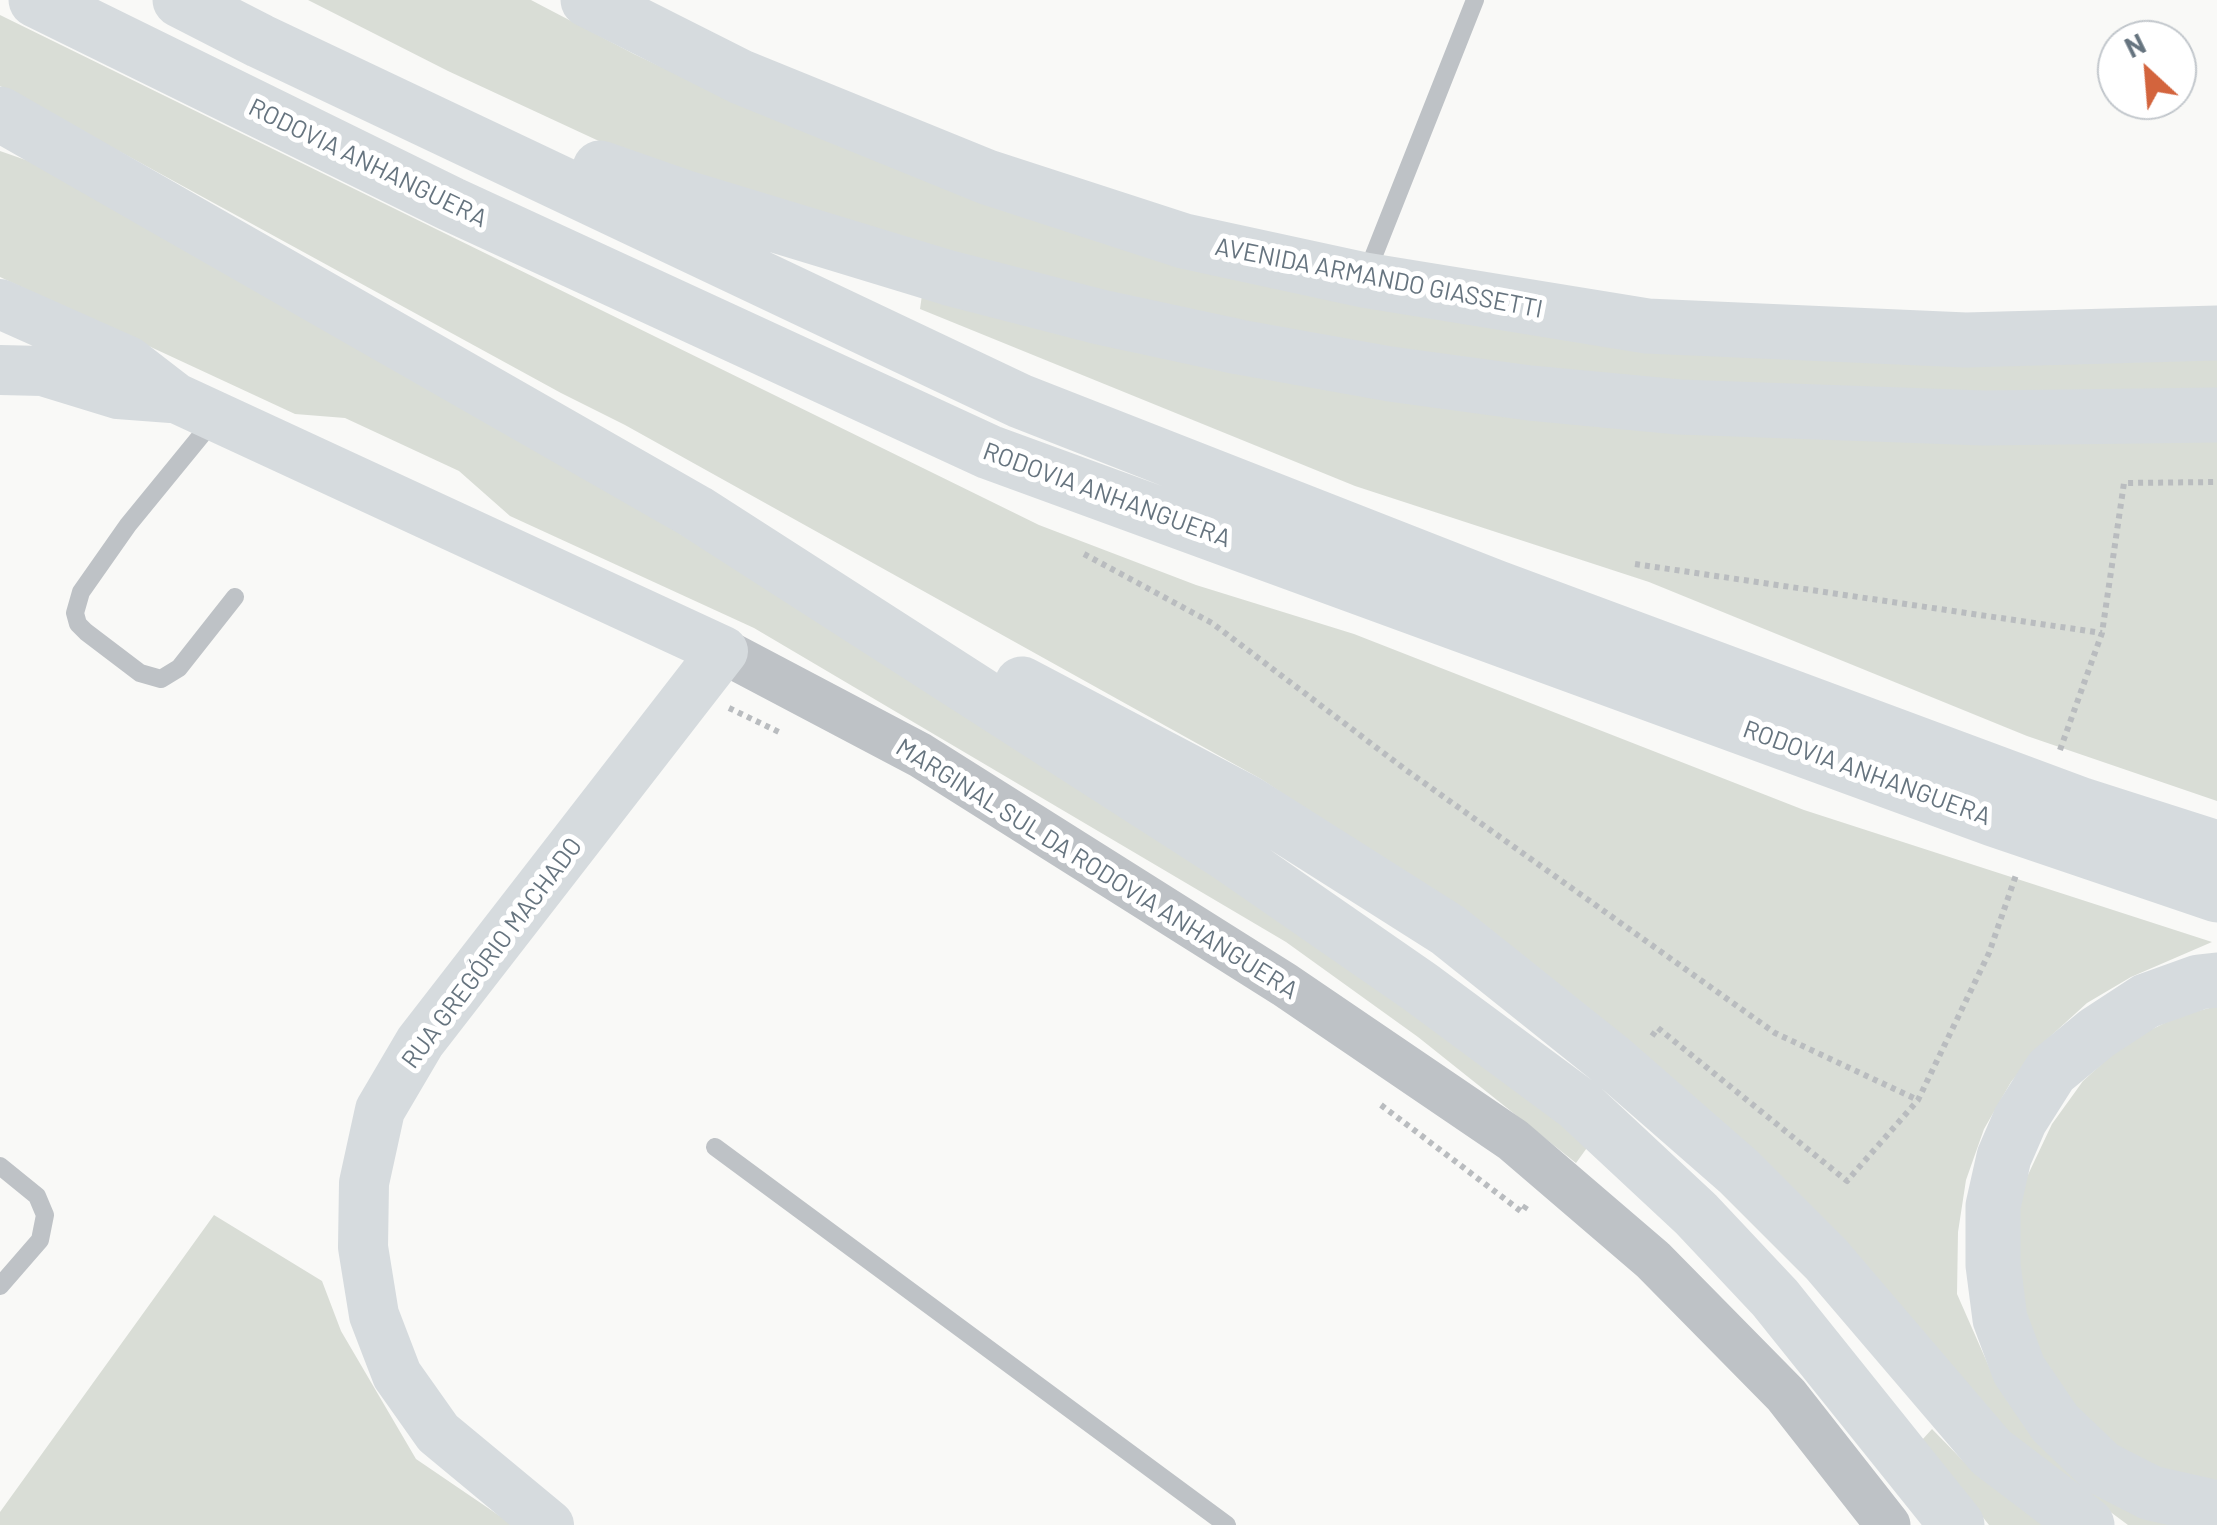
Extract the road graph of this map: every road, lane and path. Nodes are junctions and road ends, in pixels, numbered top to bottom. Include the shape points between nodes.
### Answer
1 (36, 0) edge
2 (180, 0) edge
3 (588, 0) edge
4 (1475, 0) edge
5 (260, 42) junction
6 (9, 125) edge
7 (1364, 280) junction
8 (0, 304) edge
9 (2217, 333) edge
10 (0, 370) edge
11 (196, 408) junction
12 (2217, 415) edge
13 (2217, 482) edge
14 (696, 512) junction
15 (1084, 554) dead end
16 (1635, 564) dead end
17 (235, 597) dead end
18 (2102, 633) junction
19 (722, 651) junction
20 (2088, 668) dead end
21 (692, 690) junction
22 (788, 736) dead end
23 (2217, 848) edge
24 (2217, 895) edge
25 (1989, 953) dead end
26 (2217, 980) edge
27 (1368, 1094) dead end
28 (1918, 1100) junction
29 (716, 1148) dead end
30 (0, 1166) edge
31 (1847, 1181) dead end
32 (1522, 1212) dead end
33 (0, 1286) edge
34 (2217, 1508) edge
35 (549, 1525) edge
36 (1228, 1525) edge
37 (1888, 1525) edge
38 (1957, 1525) edge
39 (2087, 1525) edge

1 - 24 main road, RODOVIA ANHANGUERA via 451,204 989,452
2 - 5 main road, RODOVIA ANHANGUERA
3 - 7 main road, AVENIDA ARMANDO GIASSETTI via 742,78 987,177 1184,241
4 - 7 lane
5 - 12 main road via 683,197 949,278 1239,347 1495,388 1679,407 1984,418
5 - 23 main road, RODOVIA ANHANGUERA via 1020,401 1532,601 2082,805
6 - 14 main road
7 - 9 main road, AVENIDA ARMANDO GIASSETTI via 1647,326 1966,340
8 - 11 main road, MARGINAL SUL DA RODOVIA ANHANGUERA via 128,362
10 - 11 main road, MARGINAL SUL DA RODOVIA ANHANGUERA via 43,371
11 - 17 lane via 81,592 75,613 86,632 140,673 160,679 179,668
11 - 19 main road, MARGINAL SUL DA RODOVIA ANHANGUERA
13 - 18 path via 2124,483
14 - 38 main road via 1224,852 1578,1104 1775,1298
14 - 39 main road via 1246,802 1448,930 1739,1172 1826,1260 1991,1452
15 - 28 path via 1212,624 1774,1033
16 - 18 path
18 - 20 path
19 - 21 main road, RUA GREGÓRIO MACHADO
19 - 37 street, MARGINAL SUL DA RODOVIA ANHANGUERA via 920,755 1285,985 1513,1140 1653,1260 1786,1395
21 - 22 path
21 - 35 main road, RUA GREGÓRIO MACHADO via 420,1042 380,1110 364,1183 374,1315 397,1374 438,1433
25 - 28 path
26 - 34 main road via 2146,1002 2051,1071 2004,1157 1993,1206 1993,1265 2000,1319 2019,1370 2056,1424 2102,1468 2150,1493
27 - 32 path
28 - 31 path
29 - 36 lane
30 - 33 lane via 37,1196 45,1215 40,1240

